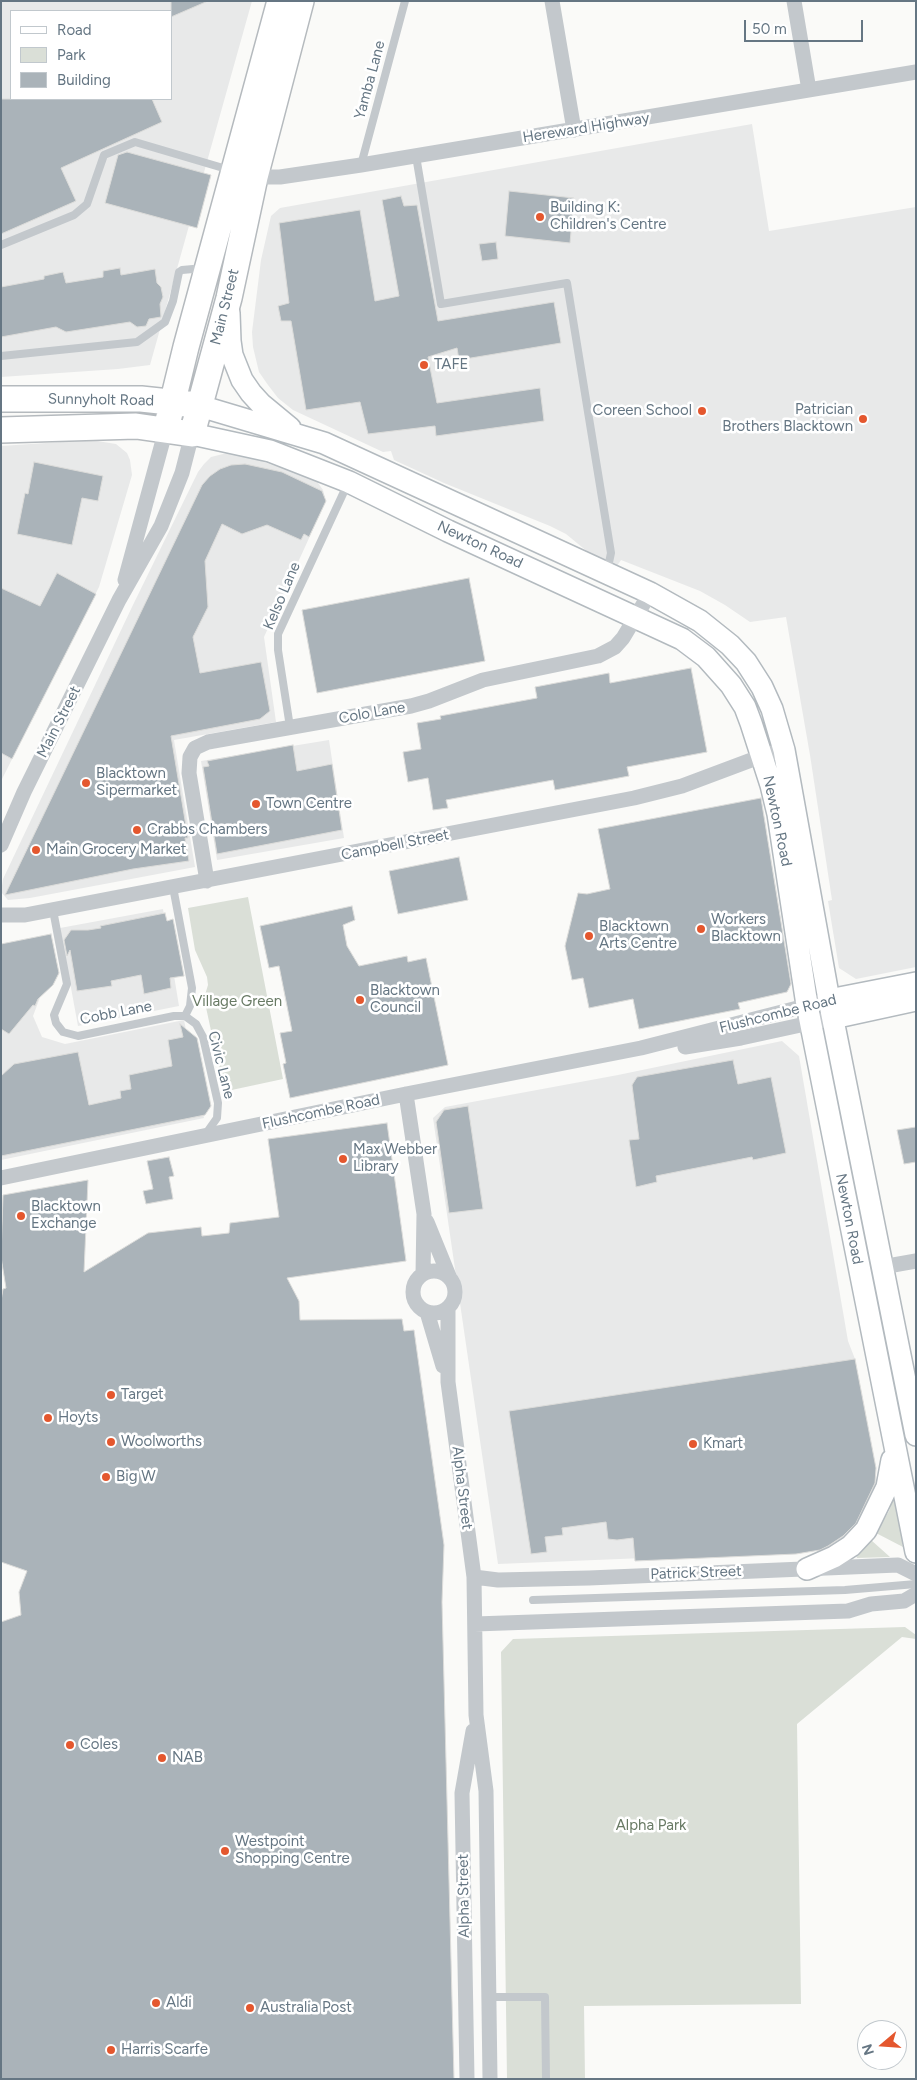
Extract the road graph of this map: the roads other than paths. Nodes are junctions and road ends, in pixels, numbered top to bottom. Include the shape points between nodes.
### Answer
1 (280, 1) edge
2 (301, 1) edge
3 (405, 1) edge
4 (552, 1) edge
5 (794, 1) edge
6 (916, 72) edge
7 (809, 90) junction
8 (574, 130) junction
9 (416, 156) junction
10 (361, 165) junction
11 (244, 174) junction
12 (1, 245) edge
13 (206, 273) junction
14 (229, 298) junction
15 (1, 356) edge
16 (1, 399) edge
17 (172, 401) junction
18 (200, 406) junction
19 (166, 429) junction
20 (1, 430) edge
21 (296, 433) junction
22 (192, 434) junction
23 (349, 482) junction
24 (460, 506) junction
25 (448, 531) junction
26 (606, 574) junction
27 (650, 593) junction
28 (119, 600) junction
29 (635, 618) junction
30 (290, 727) junction
31 (784, 750) junction
32 (762, 756) junction
33 (1, 845) edge
34 (207, 881) junction
35 (173, 887) junction
36 (53, 910) junction
37 (1, 915) edge
38 (916, 983) edge
39 (916, 1000) edge
40 (831, 1009) junction
41 (809, 1013) junction
42 (185, 1016) junction
43 (406, 1094) junction
44 (205, 1135) junction
45 (1, 1178) edge
46 (424, 1214) junction
47 (916, 1261) edge
48 (882, 1267) junction
49 (424, 1274) junction
50 (449, 1276) junction
51 (448, 1308) junction
52 (427, 1312) junction
53 (448, 1382) junction
54 (916, 1436) edge
55 (894, 1448) junction
56 (916, 1552) edge
57 (806, 1568) junction
58 (916, 1574) edge
59 (474, 1577) junction
60 (916, 1584) edge
61 (916, 1594) edge
62 (533, 1600) dead end
63 (475, 1624) junction
64 (476, 1714) junction
65 (488, 1997) junction
66 (467, 2079) edge
67 (490, 2079) edge
68 (546, 2079) edge

1 - 11 main road, Main Street
2 - 11 main road, Main Street
3 - 10 lane, Yamba Lane
4 - 8 street
5 - 7 street
6 - 7 street, Hereward Highway
7 - 8 street, Hereward Highway
8 - 9 street, Hereward Highway
9 - 10 street, Hereward Highway
9 - 26 lane via 441,304 567,283 610,552
10 - 11 street, Hereward Highway via 280,177
11 - 12 lane via 135,142 104,155 87,204 74,215
11 - 13 main road, Main Street
11 - 14 main road, Main Street
13 - 15 lane via 193,270 179,272 165,322 137,342
13 - 17 main road, Main Street
14 - 18 main road, Main Street
14 - 21 main road via 230,341 237,368 252,394
16 - 17 main road, Sunnyholt Road
17 - 18 main road, Sunnyholt Road
17 - 19 main road, Main Street
18 - 21 main road, Newton Road
18 - 22 main road, Main Street
19 - 20 main road, Sunnyholt Road via 136,426
19 - 22 main road, Sunnyholt Road
19 - 28 street, Main Street
21 - 24 main road, Newton Road
22 - 23 main road, Newton Road via 270,451
22 - 28 street, Main Street via 182,472 161,526
23 - 25 main road, Newton Road
23 - 30 lane, Kelso Lane via 278,634
24 - 25 main road
24 - 26 main road, Newton Road
25 - 29 main road, Newton Road
26 - 27 main road, Newton Road
27 - 29 street, Colo Lane
27 - 31 main road, Newton Road via 700,621 746,662 772,709
28 - 33 street, Main Street via 10,818
29 - 30 street, Colo Lane via 615,647 598,656 490,678 411,706
29 - 32 main road, Newton Road via 682,639 717,668 745,707
30 - 34 street, Colo Lane via 208,742 192,752 189,773
31 - 32 street, Campbell Street
31 - 40 main road, Newton Road
32 - 34 street, Campbell Street via 682,786 634,798
32 - 41 main road, Newton Road via 778,814
34 - 35 street, Campbell Street
35 - 36 street, Campbell Street
35 - 42 lane via 192,988
36 - 37 street, Campbell Street
36 - 42 lane, Cobb Lane via 67,984 54,1015 63,1032 78,1036
38 - 40 main road, Flushcombe Road
39 - 40 main road, Flushcombe Road
40 - 41 street, Flushcombe Road
40 - 48 main road, Newton Road
41 - 43 street, Flushcombe Road via 741,1038 683,1047 641,1048
41 - 55 main road, Newton Road
42 - 44 lane, Civic Lane via 196,1024 203,1037 218,1103 217,1118
43 - 44 street, Flushcombe Road
43 - 46 street
44 - 45 street, Flushcombe Road
46 - 49 street
46 - 50 street
47 - 48 street
48 - 54 main road, Newton Road
49 - 50 street via 436,1271
49 - 52 street via 416,1281 413,1292 417,1304
50 - 51 street via 455,1298
51 - 52 street via 438,1313
51 - 53 street, Alpha Street
52 - 53 street, Alpha Street
53 - 59 street, Alpha Street
55 - 56 main road, Newton Road
55 - 57 main road via 887,1487 866,1530 851,1546
57 - 58 street, Patrick Street via 898,1565
57 - 59 street, Patrick Street via 580,1578 498,1580
59 - 63 street, Alpha Street
60 - 62 lane via 844,1590
61 - 63 street via 904,1601 871,1604 848,1612
63 - 64 street, Alpha Street
64 - 65 street, Alpha Street via 486,1791
64 - 66 street, Alpha Street via 462,1793
65 - 67 street, Alpha Street
65 - 68 lane via 545,1997

